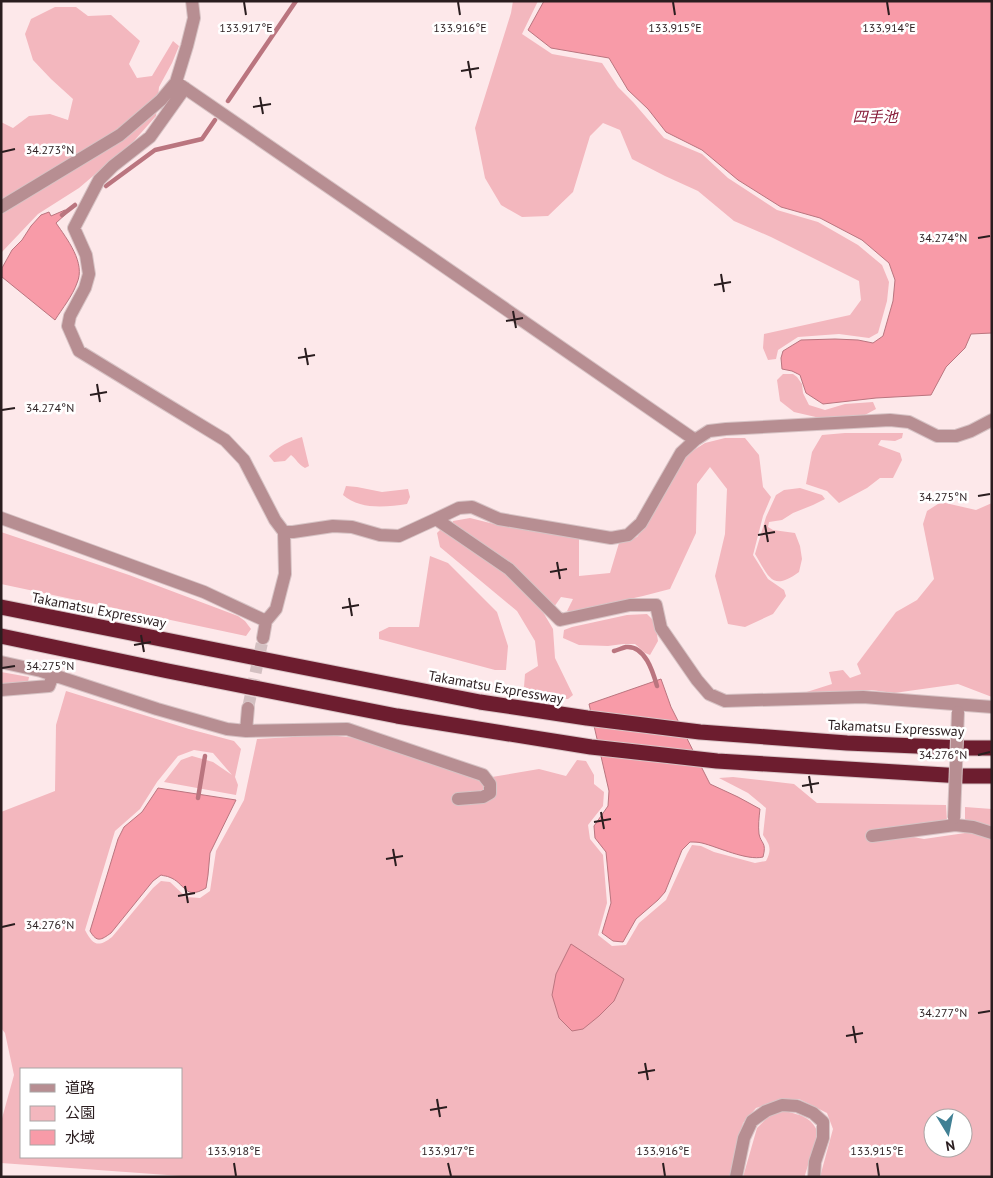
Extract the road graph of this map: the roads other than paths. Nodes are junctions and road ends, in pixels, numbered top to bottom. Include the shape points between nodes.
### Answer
1 (192, 1) edge
2 (180, 85) junction
3 (1, 207) edge
4 (992, 420) edge
5 (695, 440) junction
6 (1, 518) edge
7 (436, 519) junction
8 (284, 532) junction
9 (1, 607) edge
10 (266, 621) junction
11 (1, 636) edge
12 (263, 638) tunnel mouth
13 (1, 662) edge
14 (53, 675) junction
15 (1, 690) edge
16 (248, 708) tunnel mouth
17 (958, 708) junction
18 (992, 708) edge
19 (246, 731) junction
20 (992, 748) edge
21 (992, 776) edge
22 (458, 798) dead end
23 (954, 822) junction
24 (992, 833) edge
25 (872, 836) dead end
26 (736, 1177) edge
27 (814, 1177) edge

1 - 2 street via 194,18
2 - 3 street via 120,135
2 - 5 street
2 - 8 street via 150,137 99,180 74,228 86,255 89,274 68,326 79,350 225,440 244,460
4 - 5 street via 956,436 937,436 909,422 890,420 726,429 708,431
5 - 7 street via 681,453 641,523 628,534 611,538 498,519 472,507 459,508
6 - 10 street via 204,592
7 - 8 street via 399,536 333,526
7 - 17 street via 509,569 560,620 630,605 656,605 661,628 697,680 709,694 725,701 863,697
8 - 10 street via 285,574 276,609
9 - 20 highway, Takamatsu Expressway via 480,702 586,718 700,732 847,743
10 - 12 street
11 - 21 highway via 397,716 591,747 717,761
13 - 14 street
14 - 15 street via 49,686
14 - 19 street via 157,709 227,729
16 - 19 street
17 - 18 street
17 - 23 street, bridge
19 - 22 street via 347,729 483,775 490,784 490,794
23 - 24 street
23 - 25 street
26 - 27 street via 744,1138 752,1121 782,1105 797,1106 823,1122 823,1138

